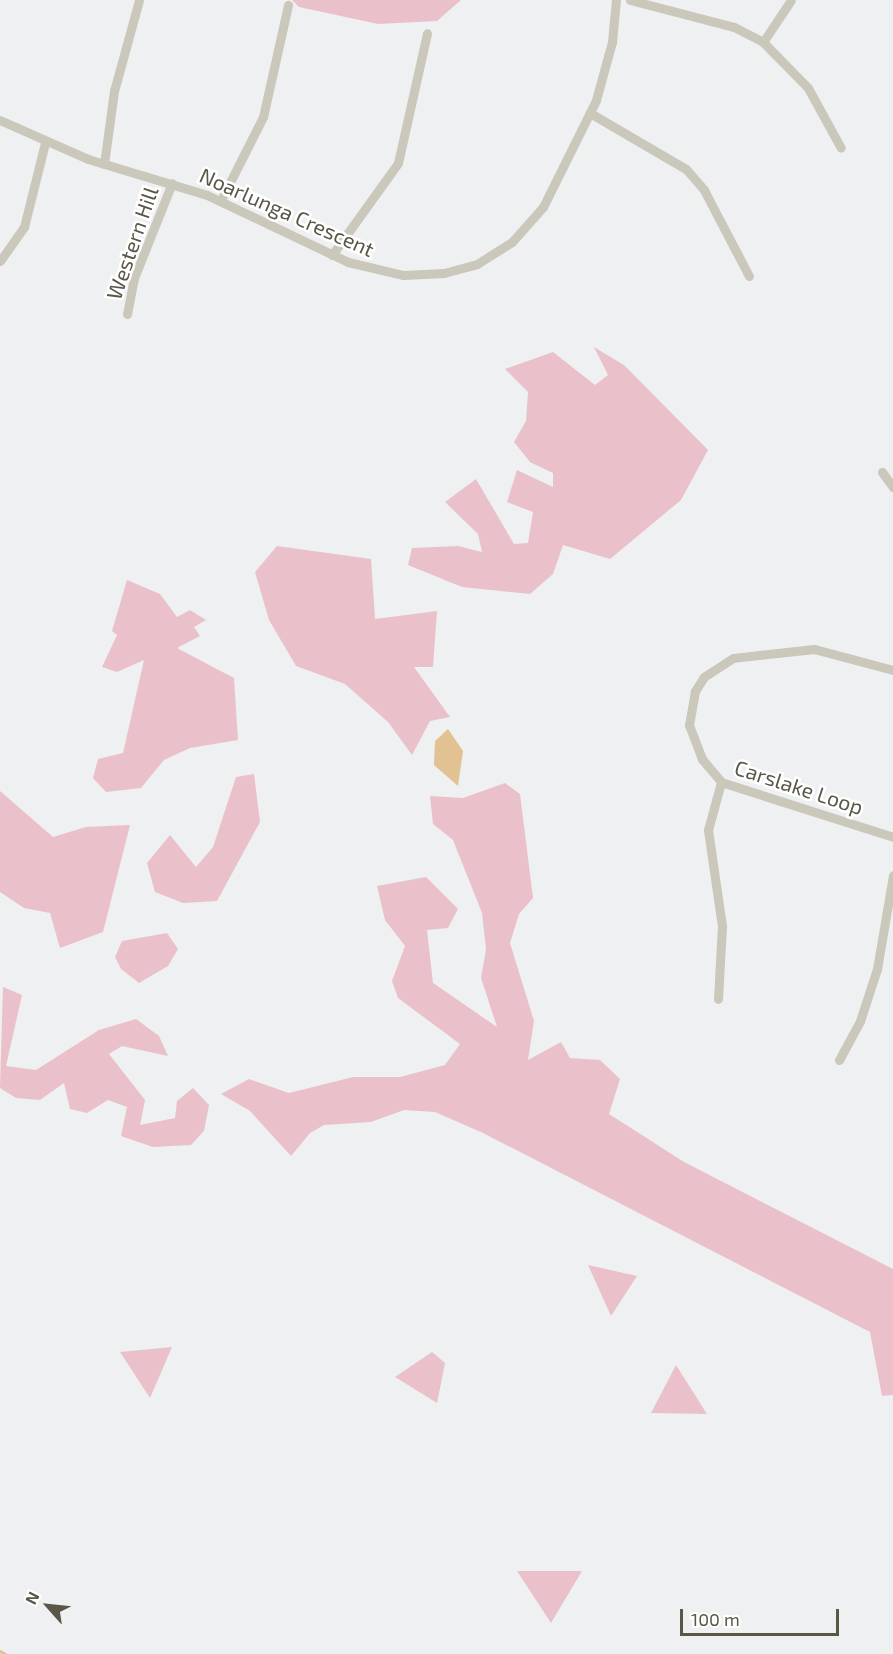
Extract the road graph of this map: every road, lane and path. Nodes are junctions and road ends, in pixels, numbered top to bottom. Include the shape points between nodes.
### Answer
1 (139, 0) edge
2 (616, 0) edge
3 (630, 0) edge
4 (791, 0) edge
5 (288, 5) dead end
6 (427, 33) dead end
7 (763, 42) junction
8 (590, 113) junction
9 (0, 120) edge
10 (45, 143) junction
11 (841, 148) dead end
12 (104, 164) junction
13 (172, 183) junction
14 (221, 200) junction
15 (333, 255) junction
16 (0, 261) edge
17 (749, 276) dead end
18 (127, 314) dead end
19 (882, 472) dead end
20 (893, 487) edge
21 (893, 670) edge
22 (721, 782) junction
23 (893, 837) edge
24 (893, 875) edge
25 (718, 999) dead end
26 (839, 1060) dead end

1 - 12 street via 114,91
2 - 8 street, Noarlunga Crescent via 606,72
3 - 7 street via 734,27
4 - 7 street
5 - 14 street via 263,117
6 - 15 street via 398,163
7 - 11 street via 808,88
8 - 15 street, Noarlunga Crescent via 543,207 512,242 477,264 444,273 404,275
8 - 17 street via 686,169 704,190
9 - 10 street, Noarlunga Crescent
10 - 12 street, Noarlunga Crescent
10 - 16 street via 24,226
12 - 13 street, Noarlunga Crescent
13 - 14 street, Noarlunga Crescent
13 - 18 street, Western Hill via 135,278
14 - 15 street, Noarlunga Crescent
19 - 20 street
21 - 22 street, Carslake Loop via 814,649 756,652 717,666 695,691 689,725 702,759
22 - 23 street, Carslake Loop
22 - 25 street via 708,830 722,927
24 - 26 street via 877,969 860,1022

